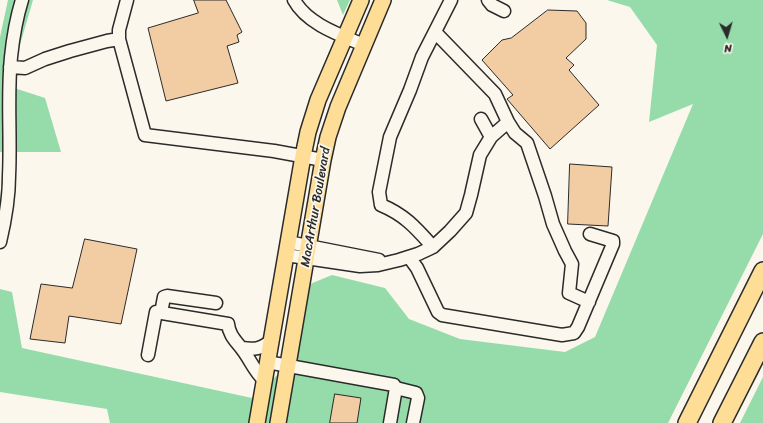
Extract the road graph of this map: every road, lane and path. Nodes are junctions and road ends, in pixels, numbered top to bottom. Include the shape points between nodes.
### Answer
1 (22, 0) edge
2 (127, 0) edge
3 (294, 0) edge
4 (361, 0) edge
5 (383, 0) edge
6 (451, 0) edge
7 (488, 0) edge
8 (504, 11) dead end
9 (435, 32) junction
10 (345, 37) junction
11 (119, 39) junction
12 (364, 45) junction
13 (10, 67) junction
14 (481, 119) dead end
15 (508, 122) junction
16 (491, 136) junction
17 (303, 156) junction
18 (323, 160) junction
19 (5, 177) edge
20 (590, 234) dead end
21 (0, 242) edge
22 (433, 247) junction
23 (287, 248) junction
24 (308, 252) junction
25 (404, 259) junction
26 (763, 270) edge
27 (589, 302) junction
28 (216, 303) dead end
29 (161, 313) junction
30 (271, 341) junction
31 (763, 342) edge
32 (242, 348) junction
33 (148, 355) dead end
34 (268, 362) junction
35 (288, 365) junction
36 (264, 380) junction
37 (396, 388) junction
38 (257, 423) edge
39 (278, 423) edge
40 (390, 423) edge
41 (413, 423) edge
42 (687, 423) edge
43 (722, 423) edge

1 - 13 street via 13,38
2 - 11 street
3 - 10 street via 307,16
4 - 10 main road, MacArthur Boulevard
5 - 12 main road, MacArthur Boulevard
6 - 9 street
7 - 8 street
9 - 15 street via 495,94
9 - 22 street via 422,57 390,137 379,192 381,205 411,222
10 - 12 street
10 - 17 main road, MacArthur Boulevard via 318,100
11 - 13 street via 70,51 25,68
11 - 17 street via 145,135
12 - 18 main road, MacArthur Boulevard via 338,107
13 - 19 street
14 - 16 street
15 - 16 street
15 - 27 street via 526,143 553,224 572,264 569,293
16 - 22 street via 480,155 466,213
17 - 18 street
17 - 23 main road, MacArthur Boulevard
18 - 24 main road, MacArthur Boulevard
19 - 21 street via 7,206
20 - 27 street via 614,241
22 - 25 street
23 - 24 street
23 - 30 main road, MacArthur Boulevard
24 - 25 street via 376,260
24 - 35 main road, MacArthur Boulevard
25 - 27 street via 417,268 438,312 442,315 562,336 574,333
26 - 42 highway
28 - 29 street via 166,296
29 - 32 street via 228,324 228,329
29 - 33 street via 156,312
30 - 32 street via 253,350
30 - 34 main road, MacArthur Boulevard
31 - 43 highway
32 - 36 street via 254,369
34 - 35 street
34 - 36 main road, MacArthur Boulevard
35 - 37 street via 394,385
35 - 39 main road, MacArthur Boulevard
36 - 38 main road, MacArthur Boulevard
37 - 40 street
37 - 41 street via 416,393 418,398

